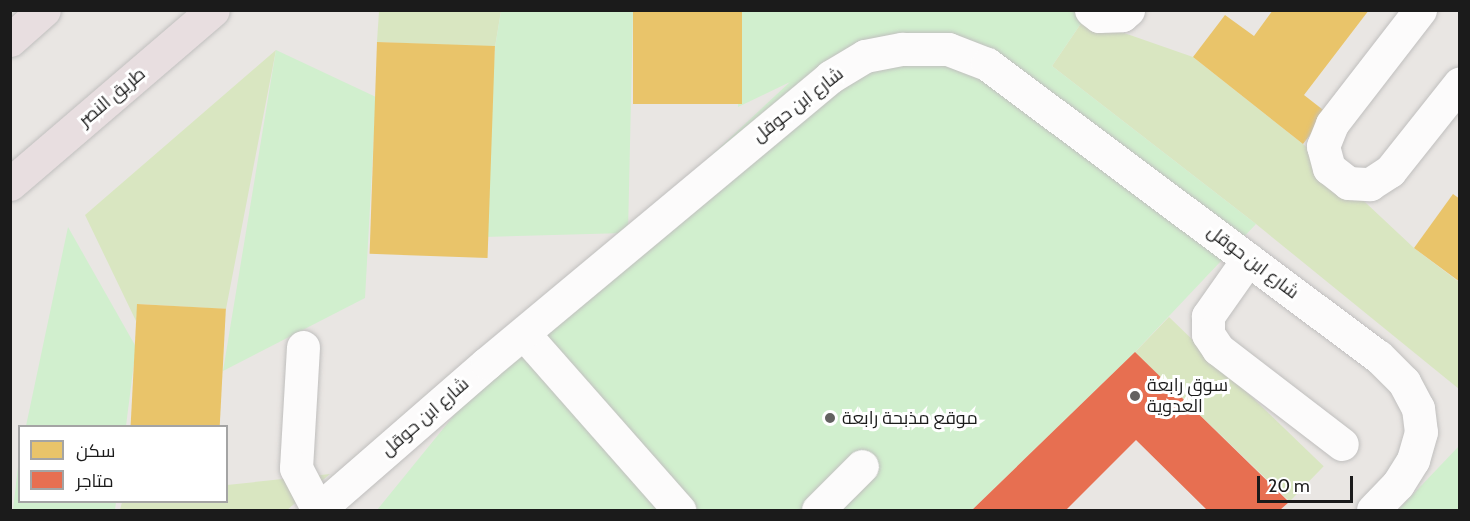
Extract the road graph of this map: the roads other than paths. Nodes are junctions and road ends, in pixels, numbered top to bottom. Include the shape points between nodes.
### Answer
1 (44, 10) edge
2 (213, 10) edge
3 (1092, 10) edge
4 (1128, 10) edge
5 (1420, 10) edge
6 (10, 40) edge
7 (1460, 83) edge
8 (10, 184) edge
9 (1248, 259) junction
10 (524, 334) junction
11 (303, 347) dead end
12 (1342, 444) dead end
13 (862, 466) dead end
14 (318, 510) edge
15 (679, 510) edge
16 (818, 510) edge
17 (1372, 510) edge

1 - 6 highway
2 - 8 highway, طريق النصر
3 - 4 street via 1099,16 1122,15
5 - 7 street via 1332,124 1323,146 1329,168 1347,183 1371,184 1390,171
9 - 10 street, شارع ابن حوقل via 987,64 948,49 902,49 866,56 830,77
9 - 12 street via 1208,316 1208,334 1218,349
9 - 17 street, شارع ابن حوقل via 1378,356 1404,382 1418,408 1420,432 1413,460 1398,484
10 - 14 street, شارع ابن حوقل
10 - 15 street
11 - 14 street via 296,468
13 - 16 street

